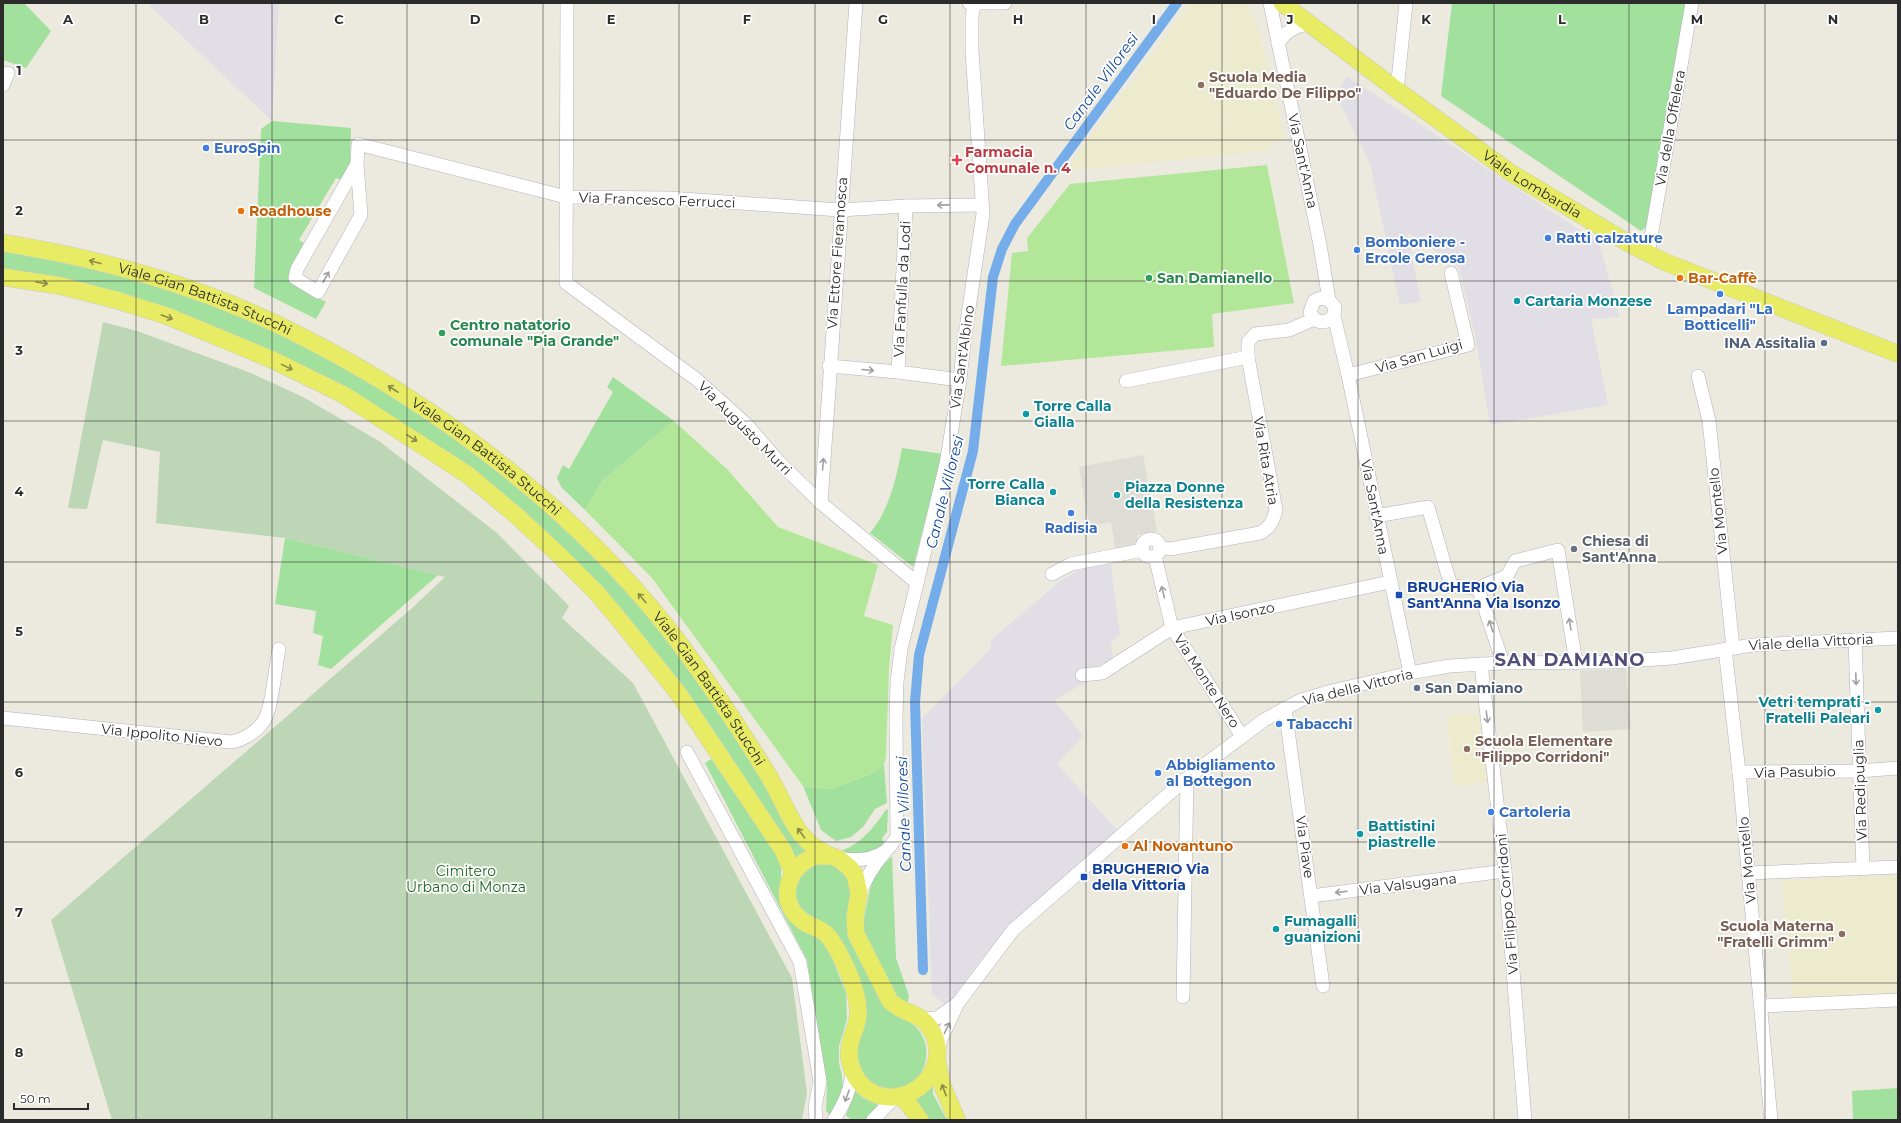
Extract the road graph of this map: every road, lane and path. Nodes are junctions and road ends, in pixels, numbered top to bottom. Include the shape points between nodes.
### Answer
1 (567, 3) edge
2 (856, 3) edge
3 (972, 3) edge
4 (1005, 3) edge
5 (1270, 3) edge
6 (1282, 3) edge
7 (1406, 3) edge
8 (1692, 3) edge
9 (1311, 24) junction
10 (1278, 44) junction
11 (1397, 90) junction
12 (356, 164) junction
13 (566, 197) junction
14 (982, 205) junction
15 (906, 206) junction
16 (840, 210) junction
17 (3, 243) edge
18 (1648, 254) junction
19 (1451, 273) dead end
20 (3, 276) edge
21 (1323, 300) junction
22 (1317, 319) junction
23 (1898, 354) edge
24 (1248, 356) junction
25 (830, 366) junction
26 (898, 372) junction
27 (1348, 375) junction
28 (1698, 376) dead end
29 (960, 380) junction
30 (1126, 380) dead end
31 (821, 503) junction
32 (1376, 516) junction
33 (1152, 551) junction
34 (1052, 574) dead end
35 (1390, 582) junction
36 (917, 583) junction
37 (1478, 588) junction
38 (1172, 628) junction
39 (1898, 638) edge
40 (1855, 640) junction
41 (1729, 648) junction
42 (279, 649) dead end
43 (1503, 663) junction
44 (1576, 663) junction
45 (1481, 664) junction
46 (1410, 673) junction
47 (1082, 676) dead end
48 (1285, 708) junction
49 (3, 718) edge
50 (1242, 736) junction
51 (687, 752) dead end
52 (1898, 768) edge
53 (1859, 771) junction
54 (1739, 772) junction
55 (1187, 778) junction
56 (884, 852) junction
57 (833, 857) junction
58 (1898, 867) edge
59 (1863, 869) junction
60 (1505, 871) junction
61 (793, 873) junction
62 (1748, 873) junction
63 (1311, 896) junction
64 (859, 897) junction
65 (1323, 986) dead end
66 (1183, 998) dead end
67 (1898, 1000) edge
68 (958, 1003) junction
69 (1760, 1006) junction
70 (922, 1019) junction
71 (937, 1056) junction
72 (852, 1068) junction
73 (818, 1097) junction
74 (898, 1097) junction
75 (816, 1120) edge
76 (837, 1120) edge
77 (873, 1120) edge
78 (920, 1120) edge
79 (957, 1120) edge
80 (1525, 1120) edge
81 (1771, 1120) edge

1 - 13 street
2 - 16 street, Via Ettore Fieramosca
3 - 4 street, Via Sant'Albino
3 - 14 street, Via Sant'Albino via 972,51
5 - 10 street, Via Sant'Anna
6 - 9 main road, Viale Lombardia
7 - 11 street
8 - 18 street, Via della Offelera
9 - 10 street via 1300,25 1281,38
9 - 11 main road, Viale Lombardia
10 - 21 street, Via Sant'Anna via 1320,245 1325,279
11 - 18 main road, Viale Lombardia via 1511,173
12 -> 12 street, Via Francesco Ferrucci via 297,269 295,278 318,292 361,215
12 - 13 street, Via Francesco Ferrucci via 358,144
13 - 16 street, Via Francesco Ferrucci via 669,198
13 - 31 street, Via Augusto Murri via 566,283 696,379 746,424 780,463
14 -> 15 street, Via Francesco Ferrucci
14 - 29 street, Via Sant'Albino via 983,214
15 - 16 street, Via Francesco Ferrucci
15 - 26 street, Via Fanfulla da Lodi
16 - 25 street, Via Ettore Fieramosca
57 -> 17 main road, Viale Gian Battista Stucchi via 814,847 800,832 772,782 712,688 634,588 547,502 496,458 448,424 348,362 298,334 262,318 140,274 58,252
18 - 23 main road, Viale Lombardia
19 - 27 street, Via San Luigi via 1468,345
20 -> 61 main road, Viale Gian Battista Stucchi via 61,286 116,300 167,316 275,361 344,395 468,475 560,555 596,592 655,663 678,693 783,850
21 - 22 street via 1312,304
21 - 22 street, Via Sant'Anna via 1334,307
22 - 24 street, Via Rita Atria via 1288,330 1253,335 1248,342
22 - 27 street, Via Sant'Anna via 1340,341
24 - 30 street
24 - 33 street, Via Rita Atria via 1276,510 1274,520 1268,529 1260,533
25 -> 26 street
31 -> 25 street, Via Ettore Fieramosca
26 - 29 street
27 - 32 street, Via Sant'Anna
28 - 41 street, Via Montello via 1709,421
29 - 36 street, Via Sant'Albino via 946,464
31 - 36 street, Via Augusto Murri
32 - 35 street, Via Sant'Anna
32 - 37 street via 1428,507 1450,586
33 - 34 street, Via Rita Atria via 1071,564
38 -> 33 street, Via Monte Nero
35 - 38 street, Via Isonzo
35 - 46 street, Via Sant'Anna
36 - 56 street, Via Sant'Albino via 901,649 898,682 898,830 894,843
43 -> 37 street
44 -> 37 street via 1558,550 1515,561 1506,576
38 - 47 street, Via Isonzo via 1102,673
38 - 50 street, Via Monte Nero
39 - 40 street, Viale della Vittoria
40 - 41 street, Viale della Vittoria via 1784,642
40 -> 53 street, Via Redipuglia
41 - 44 street, Via della Vittoria via 1603,666
41 - 54 street, Via Montello
42 - 49 street, Via Ippolito Nievo via 266,718 255,731 239,741
43 - 44 street, Via della Vittoria
43 - 45 street, Via della Vittoria
45 - 46 street, Via della Vittoria via 1449,666
45 -> 60 street, Via Filippo Corridoni
46 - 48 street, Via della Vittoria via 1311,696
48 - 50 street, Via della Vittoria
48 - 63 street, Via Piave
50 - 55 street, Via della Vittoria
51 - 73 street via 800,962 820,1081
52 - 53 street, Via Pasubio
53 - 54 street, Via Pasubio
53 - 59 street, Via Redipuglia
54 - 62 street, Via Montello
55 - 66 street
55 - 68 street, Via della Vittoria via 1009,935
56 - 57 street via 865,859
56 - 64 street, Via Sant'Albino via 869,874
57 - 61 main road via 817,856 808,859
57 - 64 main road, Viale Gian Battista Stucchi via 847,864 853,871
58 - 59 street
59 - 62 street
60 -> 63 street, Via Valsugana
60 - 80 street, Via Filippo Corridoni
61 - 72 main road via 787,891 791,909 803,922 820,929 829,937 845,965 858,1004 857,1022 849,1046
62 - 69 street, Via Montello
63 - 65 street, Via Piave
64 - 70 main road, Viale Gian Battista Stucchi via 855,917 856,934 889,999 896,1006
67 - 69 street
68 - 70 street via 937,1018
71 -> 68 street via 941,1039
69 - 81 street, Via Montello
70 - 71 main road, Viale Gian Battista Stucchi via 932,1032
71 - 74 main road via 925,1084 911,1093
79 -> 71 main road, Viale Gian Battista Stucchi via 942,1085
72 - 74 main road via 860,1083 868,1090 884,1096
72 -> 76 street via 847,1097
73 - 75 street
73 - 76 street via 820,1111 826,1118
74 - 77 street
74 - 78 main road via 910,1106

